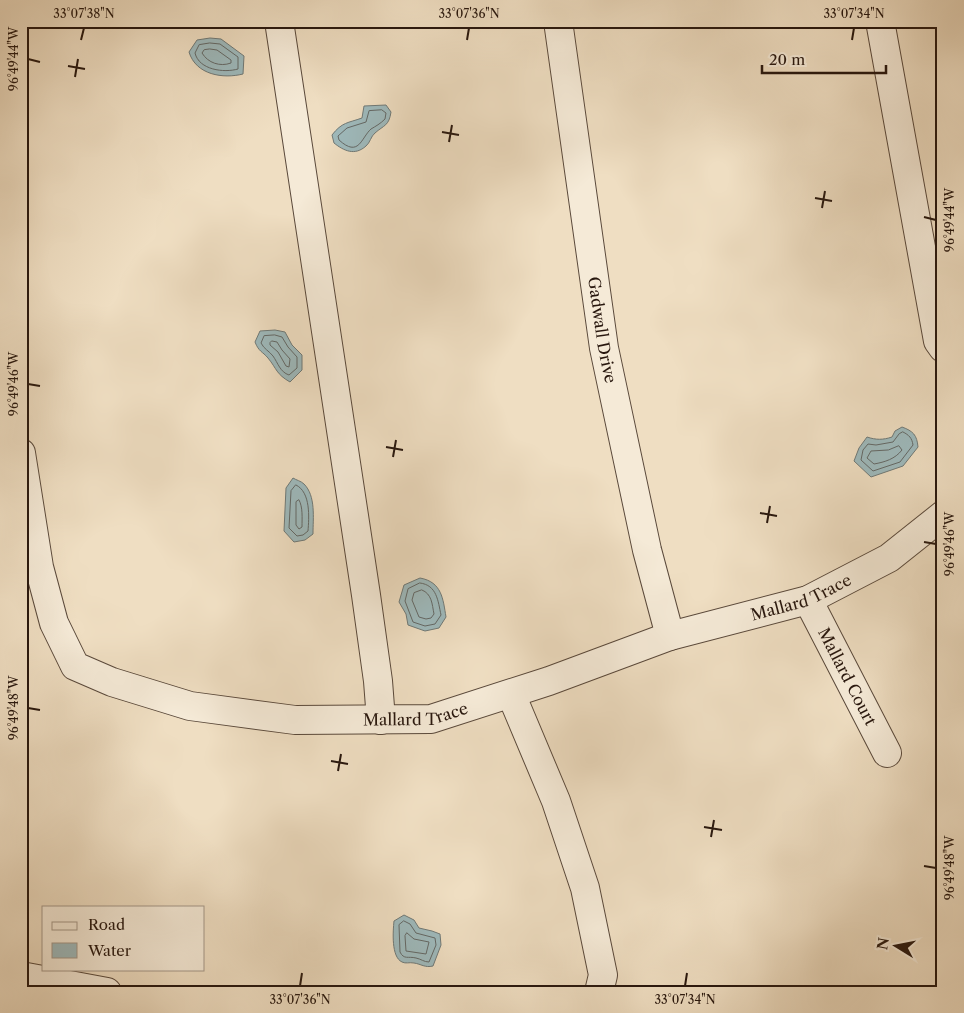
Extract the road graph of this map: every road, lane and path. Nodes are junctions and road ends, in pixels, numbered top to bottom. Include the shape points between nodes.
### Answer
1 (279, 21) edge
2 (558, 21) edge
3 (880, 21) edge
4 (943, 348) edge
5 (21, 453) edge
6 (943, 515) edge
7 (808, 600) junction
8 (670, 636) junction
9 (511, 694) junction
10 (381, 720) junction
11 (887, 752) dead end
12 (21, 976) edge
13 (107, 992) edge
14 (599, 992) edge

1 - 10 street via 366,595
2 - 8 street, Gadwall Drive via 604,348 647,550
3 - 4 street via 938,341
5 - 10 street, Mallard Trace via 39,567 54,623 75,666 112,682 190,706 295,720
6 - 7 street, Mallard Trace via 889,558
7 - 8 street, Mallard Trace
7 - 11 street, Mallard Court
8 - 9 street, Mallard Trace
9 - 10 street, Mallard Trace via 431,719
9 - 14 street via 556,801 585,888 603,975
12 - 13 street

